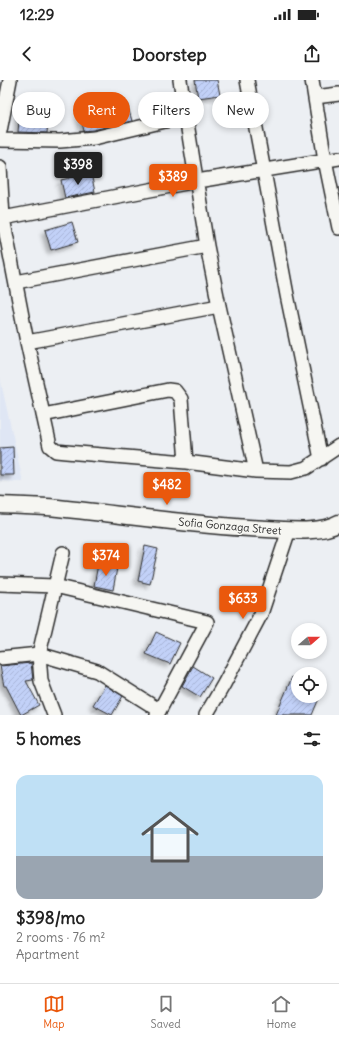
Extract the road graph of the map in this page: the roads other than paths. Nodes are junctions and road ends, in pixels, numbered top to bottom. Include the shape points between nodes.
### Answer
1 (10, 80) edge
2 (180, 80) edge
3 (247, 80) edge
4 (312, 80) edge
5 (182, 92) edge
6 (339, 94) edge
7 (315, 98) junction
8 (138, 127) edge
9 (188, 128) edge
10 (0, 131) edge
11 (0, 140) edge
12 (339, 158) edge
13 (325, 160) junction
14 (0, 167) edge
15 (264, 170) junction
16 (196, 181) junction
17 (3, 218) junction
18 (339, 226) edge
19 (206, 246) junction
20 (16, 282) junction
21 (218, 306) junction
22 (27, 342) junction
23 (43, 415) junction
24 (339, 446) edge
25 (321, 459) junction
26 (186, 462) junction
27 (256, 471) junction
28 (0, 506) edge
29 (339, 523) edge
30 (289, 530) junction
31 (63, 553) dead end
32 (0, 584) edge
33 (55, 586) junction
34 (39, 654) junction
35 (0, 658) edge
36 (158, 713) edge
37 (54, 715) edge
38 (206, 715) edge

1 - 10 street
2 - 5 street
3 - 15 street
4 - 7 street
6 - 7 street
7 - 13 street
8 - 11 street via 94,138 60,141
9 - 16 street
12 - 13 street
13 - 15 street
13 - 18 street
14 - 17 street
15 - 16 street
15 - 25 street
16 - 17 street
16 - 19 street
17 - 20 street
19 - 20 street
19 - 21 street
20 - 22 street
21 - 22 street
21 - 27 street
22 - 23 street
23 - 26 street via 50,446 56,451
23 - 26 street via 168,390 175,392 181,399
24 - 25 street
25 - 27 street via 306,468 291,472
26 - 27 street
28 - 30 street, Sofia Gonzaga Street via 56,508 228,527
29 - 30 street, Sofia Gonzaga Street via 324,528
30 - 38 street via 261,614
31 - 33 street
32 - 33 street
33 - 34 street
33 - 36 street via 207,622
34 - 35 street
34 - 36 street via 97,671
34 - 37 street via 41,681

